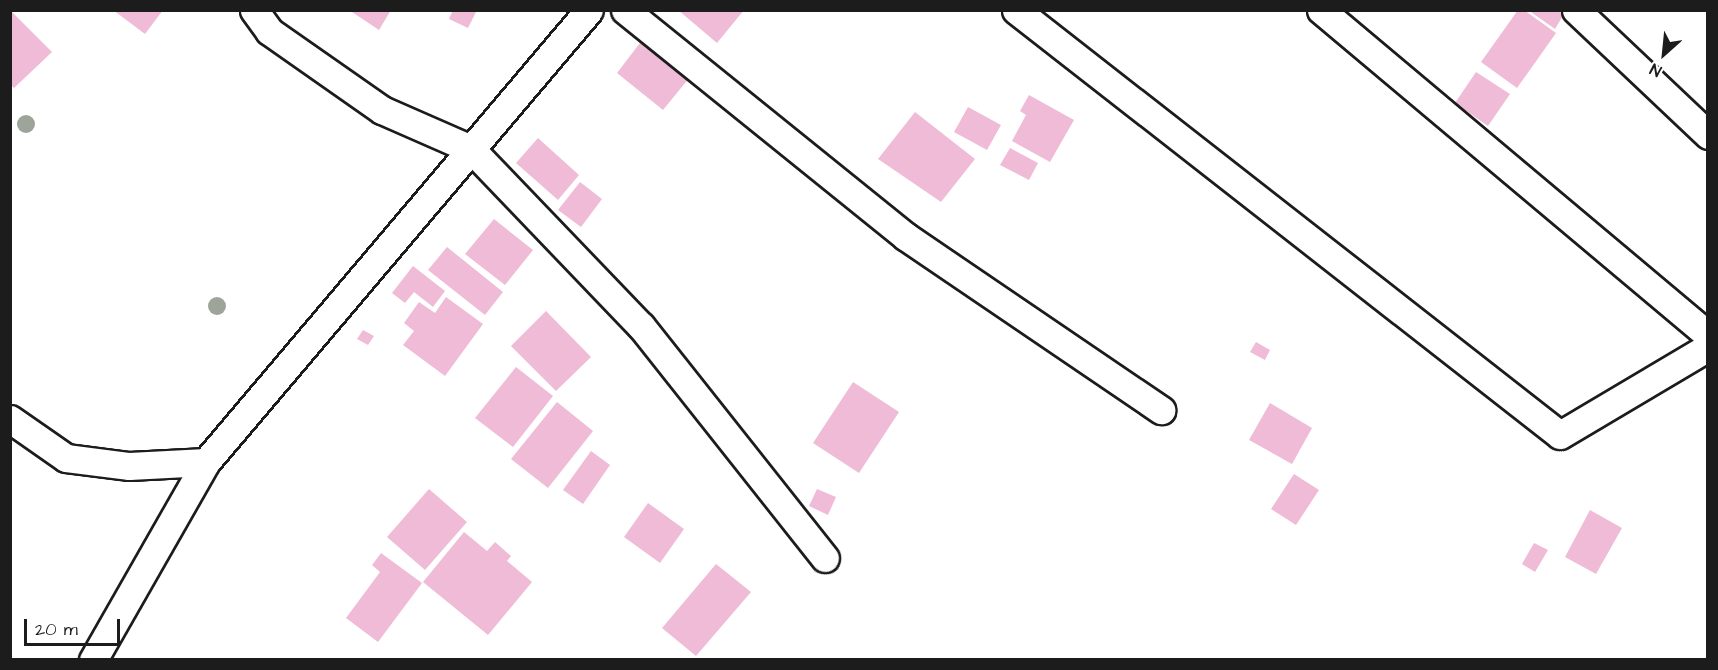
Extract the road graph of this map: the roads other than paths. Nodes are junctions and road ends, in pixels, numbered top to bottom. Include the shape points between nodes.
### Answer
1 (254, 10) edge
2 (589, 10) edge
3 (625, 10) edge
4 (1016, 10) edge
5 (1321, 10) edge
6 (1576, 10) edge
7 (1707, 135) edge
8 (471, 148) junction
9 (1707, 334) edge
10 (1707, 347) edge
11 (1161, 410) dead end
12 (10, 419) edge
13 (206, 462) junction
14 (825, 558) dead end
15 (93, 660) edge

1 - 8 street via 269,31 382,110
2 - 8 street
3 - 11 street via 905,236
4 - 10 street via 1560,435
5 - 9 street
6 - 7 street
8 - 13 street
8 - 14 street via 641,326
12 - 13 street via 66,458 129,466
13 - 15 street

